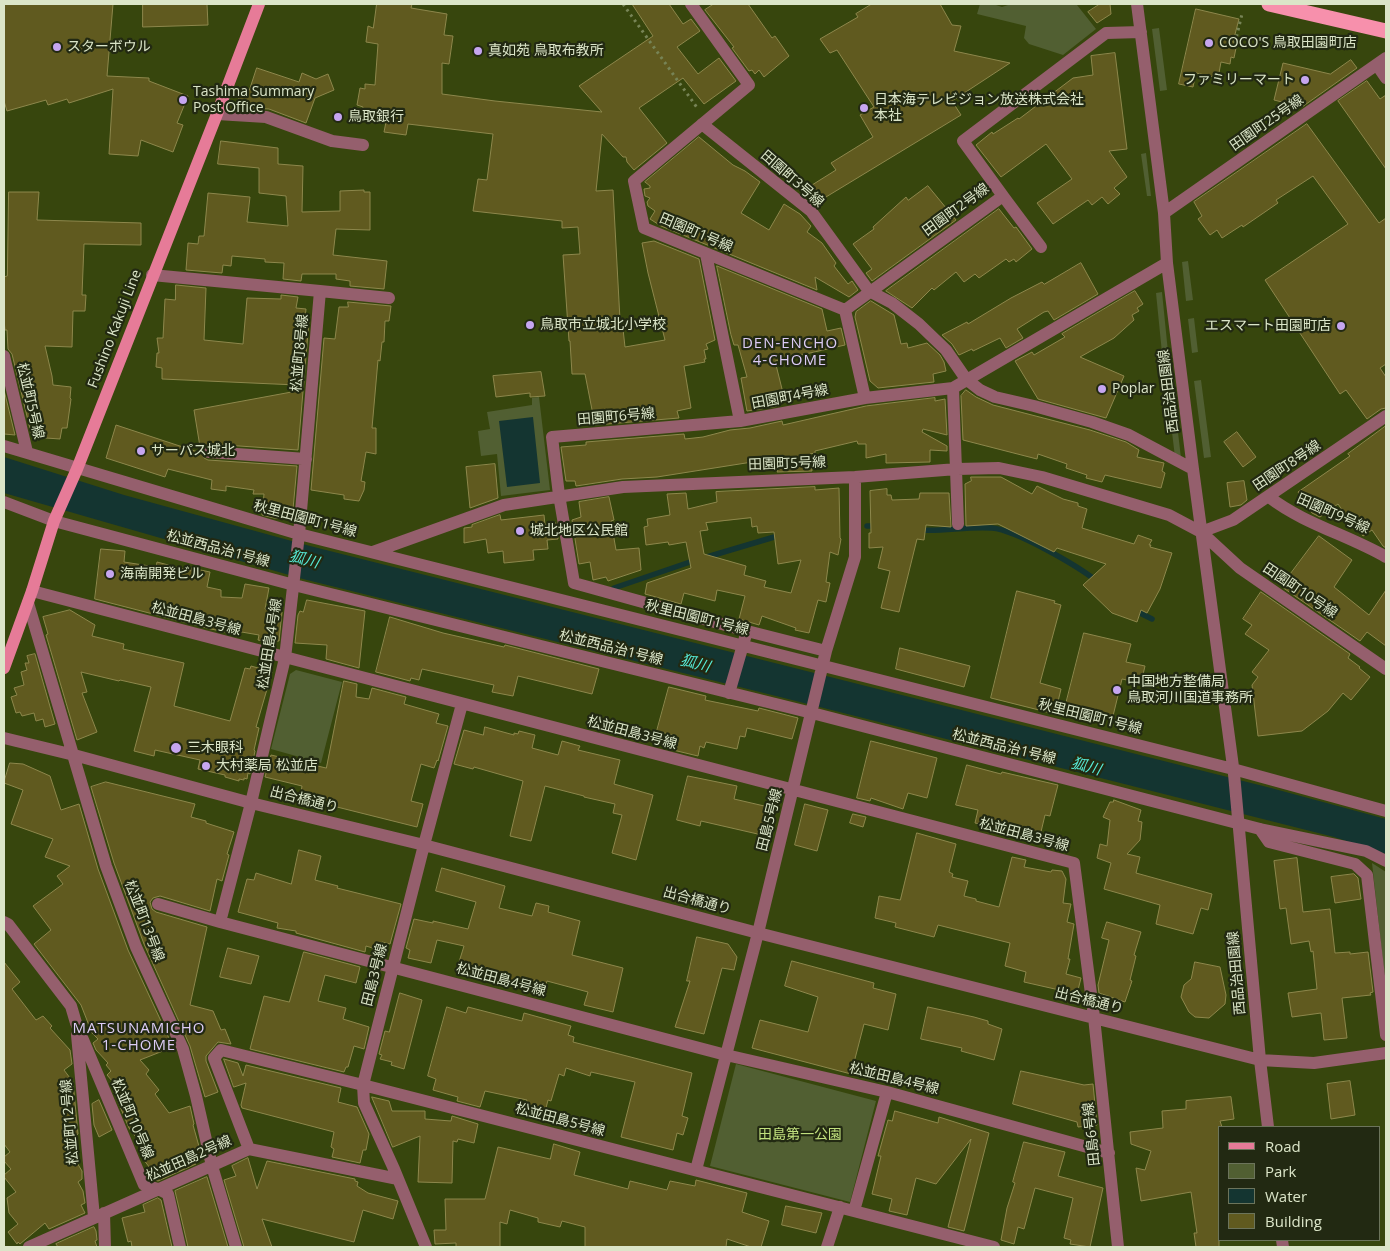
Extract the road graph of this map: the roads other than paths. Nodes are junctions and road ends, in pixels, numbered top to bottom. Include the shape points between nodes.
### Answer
1 (259, 4) edge
2 (691, 4) edge
3 (1137, 4) edge
4 (1268, 4) edge
5 (1386, 31) edge
6 (1141, 32) junction
7 (1381, 62) edge
8 (1386, 78) edge
9 (217, 114) junction
10 (704, 122) junction
11 (363, 145) dead end
12 (1003, 196) junction
13 (1164, 213) junction
14 (1041, 248) dead end
15 (706, 254) junction
16 (1167, 263) junction
17 (152, 275) junction
18 (320, 291) junction
19 (869, 291) junction
20 (388, 298) dead end
21 (845, 310) junction
22 (4, 356) edge
23 (966, 379) junction
24 (953, 388) junction
25 (865, 398) junction
26 (1386, 418) edge
27 (740, 421) junction
28 (4, 446) edge
29 (27, 452) junction
30 (208, 452) dead end
31 (306, 458) junction
32 (957, 469) junction
33 (1193, 469) junction
34 (75, 471) junction
35 (855, 476) junction
36 (559, 495) junction
37 (1269, 497) junction
38 (4, 502) edge
39 (56, 516) junction
40 (958, 524) dead end
41 (1201, 532) junction
42 (299, 536) junction
43 (373, 552) junction
44 (1386, 557) edge
45 (295, 582) junction
46 (30, 597) junction
47 (746, 631) junction
48 (742, 648) junction
49 (826, 651) junction
50 (285, 658) junction
51 (4, 668) edge
52 (822, 668) junction
53 (1386, 669) edge
54 (730, 689) junction
55 (462, 704) junction
56 (813, 711) junction
57 (4, 738) edge
58 (74, 755) junction
59 (1233, 771) junction
60 (793, 790) junction
61 (251, 803) junction
62 (1386, 811) edge
63 (1238, 819) junction
64 (1260, 829) junction
65 (424, 845) junction
66 (1386, 861) edge
67 (158, 904) dead end
68 (4, 922) edge
69 (220, 922) junction
70 (758, 933) junction
71 (392, 967) junction
72 (1094, 1017) junction
73 (76, 1023) junction
74 (1386, 1035) edge
75 (1386, 1053) edge
76 (726, 1055) junction
77 (1260, 1060) junction
78 (363, 1084) junction
79 (887, 1092) junction
80 (1268, 1126) edge
81 (249, 1149) junction
82 (1109, 1153) junction
83 (212, 1166) junction
84 (696, 1170) junction
85 (398, 1180) junction
86 (158, 1189) junction
87 (840, 1207) junction
88 (854, 1211) junction
89 (99, 1215) junction
90 (29, 1247) edge
91 (105, 1247) edge
92 (180, 1247) edge
93 (236, 1247) edge
94 (426, 1247) edge
95 (827, 1247) edge
96 (994, 1247) edge
97 (1118, 1247) edge

1 - 9 main road, Fushino Kakuji Line
2 - 10 street, 田園町1号線 via 748,85
3 - 6 street, 西品治田園線
4 - 5 highway
6 - 12 street, 田園町2号線 via 1106,33 962,141
6 - 13 street, 西品治田園線
7 - 8 street
7 - 13 street, 田園町25号線
9 - 11 street via 266,118 332,140
9 - 17 main road, Fushino Kakuji Line
10 - 15 street, 田園町1号線 via 634,182 644,228
10 - 19 street, 田園町3号線 via 811,211
12 - 14 street
12 - 19 street, 田園町2号線
13 - 16 street, 西品治田園線
15 - 21 street, 田園町1号線
15 - 27 street, 田園町4号線
16 - 23 street
16 - 33 street, 西品治田園線
17 - 18 street
17 - 34 main road, Fushino Kakuji Line
18 - 20 street
18 - 31 street, 松並町8号線
19 - 21 street, 田園町2号線
19 - 23 street via 920,324 946,350
21 - 25 street
22 - 29 street, 松並町5号線
23 - 24 street
23 - 33 street via 995,397 1129,435
24 - 25 street, 田園町4号線
24 - 32 street
25 - 27 street, 田園町4号線
26 - 37 street, 田園町8号線
27 - 36 street, 田園町6号線 via 552,437
28 - 29 street, 秋里田園町1号線
29 - 34 street, 秋里田園町1号線
30 - 31 street
31 - 42 street, 松並町8号線
32 - 35 street, 田園町5号線
32 - 40 street
32 - 41 street, 田園町5号線 via 999,468 1042,477 1169,515
33 - 41 street, 西品治田園線
34 - 39 main road, Fushino Kakuji Line
34 - 42 street, 秋里田園町1号線
35 - 36 street, 田園町5号線 via 622,487
35 - 49 street, 田島5号線 via 855,557
36 - 43 street, 田園町5号線 via 504,505
36 - 47 street via 574,584
37 - 41 street, 田園町8号線 via 1233,520
37 - 44 street, 田園町9号線 via 1286,510
38 - 39 street, 松並西品治1号線
39 - 45 street, 松並西品治1号線
39 - 46 main road, Fushino Kakuji Line
41 - 53 street, 田園町10号線 via 1240,568
41 - 59 street, 西品治田園線
42 - 43 street, 秋里田園町1号線
42 - 45 street, 松並町8号線
43 - 48 street, 秋里田園町1号線
45 - 50 street, 松並田島4号線
45 - 54 street, 松並西品治1号線
46 - 50 street, 松並田島3号線
46 - 51 main road, Fushino Kakuji Line
46 - 58 street, 松並町13号線
47 - 48 street
47 - 49 street
48 - 52 street, 秋里田園町1号線
48 - 54 street
49 - 52 street, 田島5号線
50 - 55 street, 松並田島3号線
50 - 61 street, 松並田島4号線
52 - 56 street, 田島5号線
52 - 59 street, 秋里田園町1号線
54 - 56 street, 松並西品治1号線
55 - 60 street, 松並田島3号線
55 - 65 street, 田島3号線
56 - 60 street, 田島5号線
56 - 63 street, 松並西品治1号線
57 - 58 street, 出合橋通り
58 - 61 street, 出合橋通り
58 - 83 street, 松並町13号線 via 106,866 136,947 183,1048
59 - 62 street, 秋里田園町1号線
59 - 63 street, 西品治田園線
60 - 70 street, 田島5号線
60 - 72 street, 松並田島3号線 via 1074,863
61 - 65 street, 出合橋通り
61 - 69 street, 松並田島4号線
63 - 64 street, 松並西品治1号線
63 - 77 street, 西品治田園線
64 - 66 street, 松並西品治1号線 via 1366,851
64 - 74 street via 1269,842 1355,864 1367,875
65 - 70 street, 出合橋通り
65 - 71 street, 田島3号線
67 - 69 street
68 - 73 street, 松並町10号線 via 71,1006
69 - 71 street, 松並田島4号線
70 - 72 street, 出合橋通り
70 - 76 street, 田島5号線
71 - 76 street, 松並田島4号線
71 - 78 street, 田島3号線
72 - 77 street, 出合橋通り
72 - 82 street, 田島6号線
73 - 86 street, 松並町10号線 via 144,1185
73 - 89 street, 松並町12号線
75 - 77 street, 出合橋通り via 1314,1063
76 - 79 street, 松並田島4号線
76 - 84 street, 田島5号線
77 - 80 street, 西品治田園線
78 - 81 street, 松並田島5号線 via 221,1050 214,1058
78 - 84 street, 松並田島5号線
78 - 85 street, 田島3号線 via 364,1103
79 - 82 street, 松並田島4号線
79 - 88 street
81 - 83 street, 松並田島2号線
81 - 85 street, 松並田島2号線
82 - 97 street, 田島6号線
83 - 86 street, 松並田島2号線
83 - 93 street, 松並町13号線
84 - 87 street, 松並田島5号線
85 - 94 street, 田島3号線
86 - 89 street, 松並田島2号線
86 - 92 street, 松並町10号線 via 168,1194
87 - 88 street, 松並田島5号線
87 - 95 street
88 - 96 street, 松並田島5号線
89 - 90 street, 松並田島2号線
89 - 91 street

